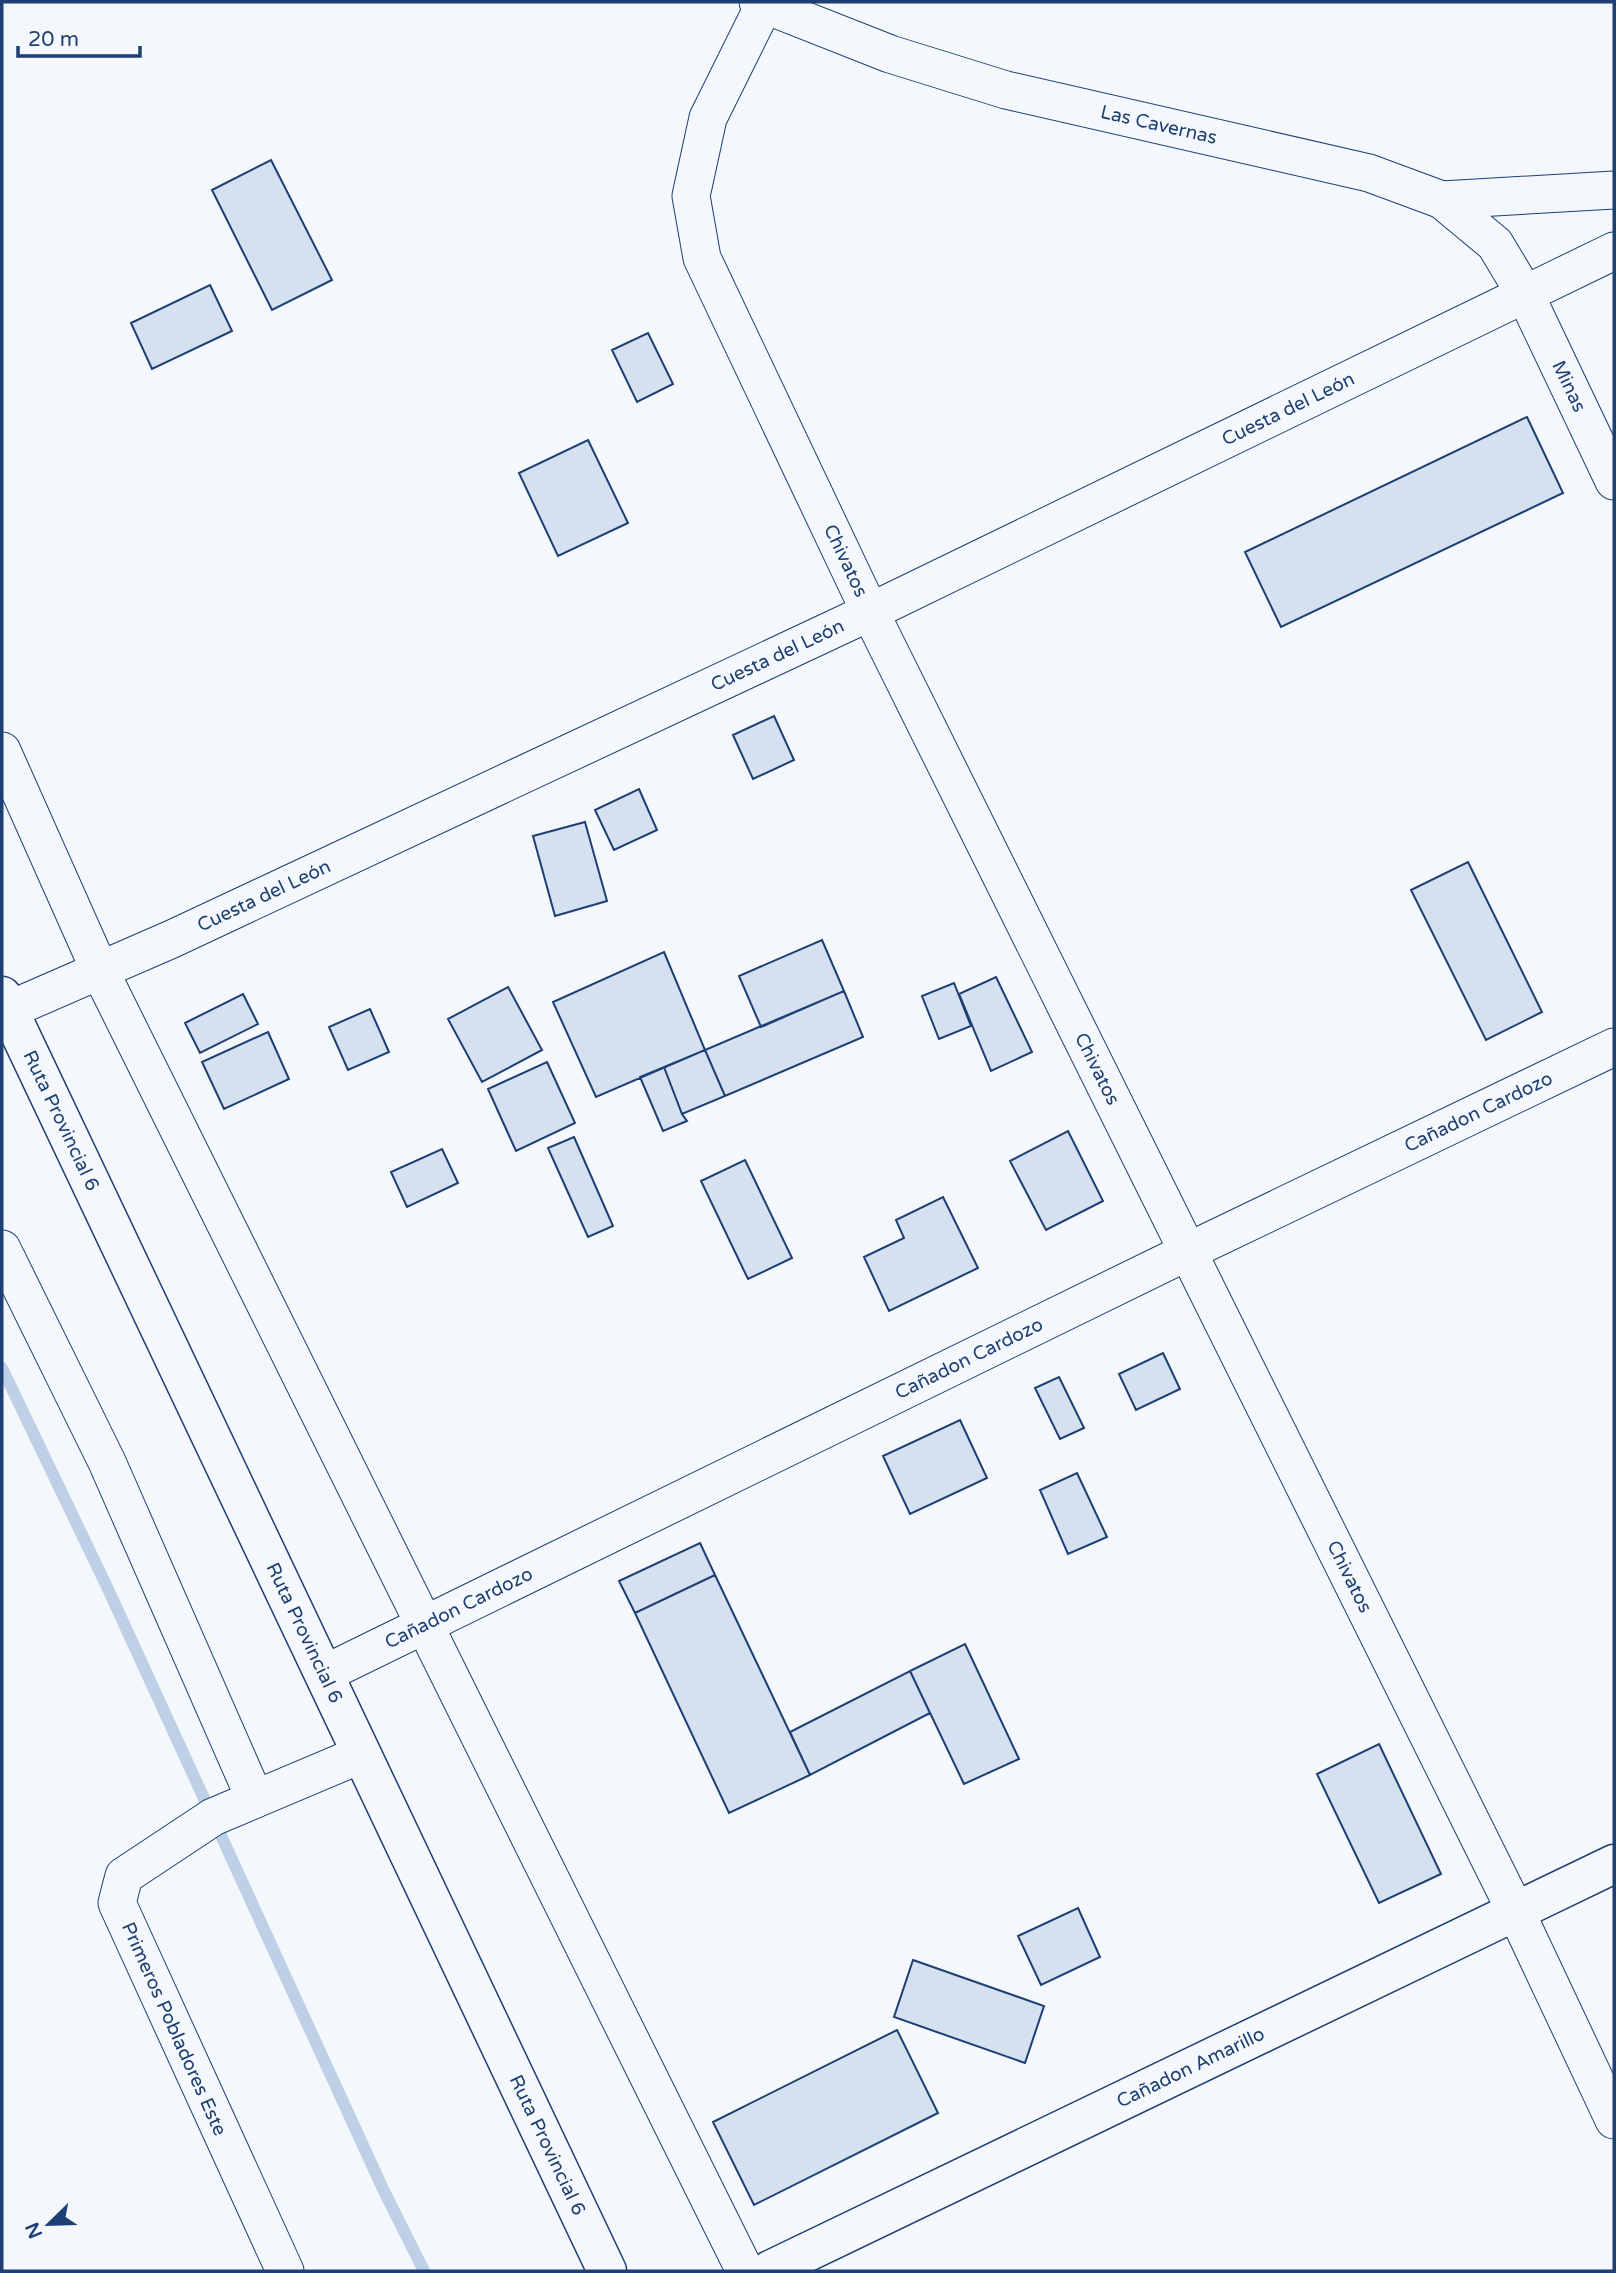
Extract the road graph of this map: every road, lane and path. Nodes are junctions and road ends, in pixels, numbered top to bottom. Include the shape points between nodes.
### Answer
1 (761, 3) edge
2 (1614, 190) edge
3 (1442, 200) junction
4 (1614, 251) edge
5 (1525, 294) junction
6 (1614, 481) edge
7 (870, 612) junction
8 (2, 751) edge
9 (100, 971) junction
10 (4, 1006) edge
11 (1614, 1047) edge
12 (2, 1249) edge
13 (1189, 1251) junction
14 (425, 1625) junction
15 (324, 1674) junction
16 (362, 1754) junction
17 (255, 1799) junction
18 (1614, 1864) edge
19 (1516, 1912) junction
20 (1614, 2120) edge
21 (285, 2271) edge
22 (607, 2271) edge
23 (745, 2271) edge
24 (768, 2271) edge

1 - 3 street, Las Cavernas via 890,54 1006,90 1369,173
1 - 7 street, Chivatos via 708,118 691,196 702,258
2 - 3 street
3 - 5 street, Las Cavernas via 1495,244
4 - 5 street, Cuesta del León
5 - 6 street, Minas
5 - 7 street, Cuesta del León
7 - 9 street, Cuesta del León
7 - 13 street, Chivatos
8 - 9 street
9 - 10 street, Cuesta del León
9 - 14 street
10 - 15 main road, Ruta Provincial 6
11 - 13 street, Cañadon Cardozo
12 - 17 street via 107,1462
13 - 14 street, Cañadon Cardozo
13 - 19 street, Chivatos
14 - 15 street, Cañadon Cardozo
14 - 23 street
15 - 16 main road, Ruta Provincial 6
16 - 17 street, Primeros Pobladores Este
16 - 22 main road, Ruta Provincial 6
17 - 21 street, Primeros Pobladores Este via 213,1817 124,1876 117,1903
18 - 19 main road, Cañadon Amarillo
19 - 20 street, Chivatos
19 - 24 main road, Cañadon Amarillo

